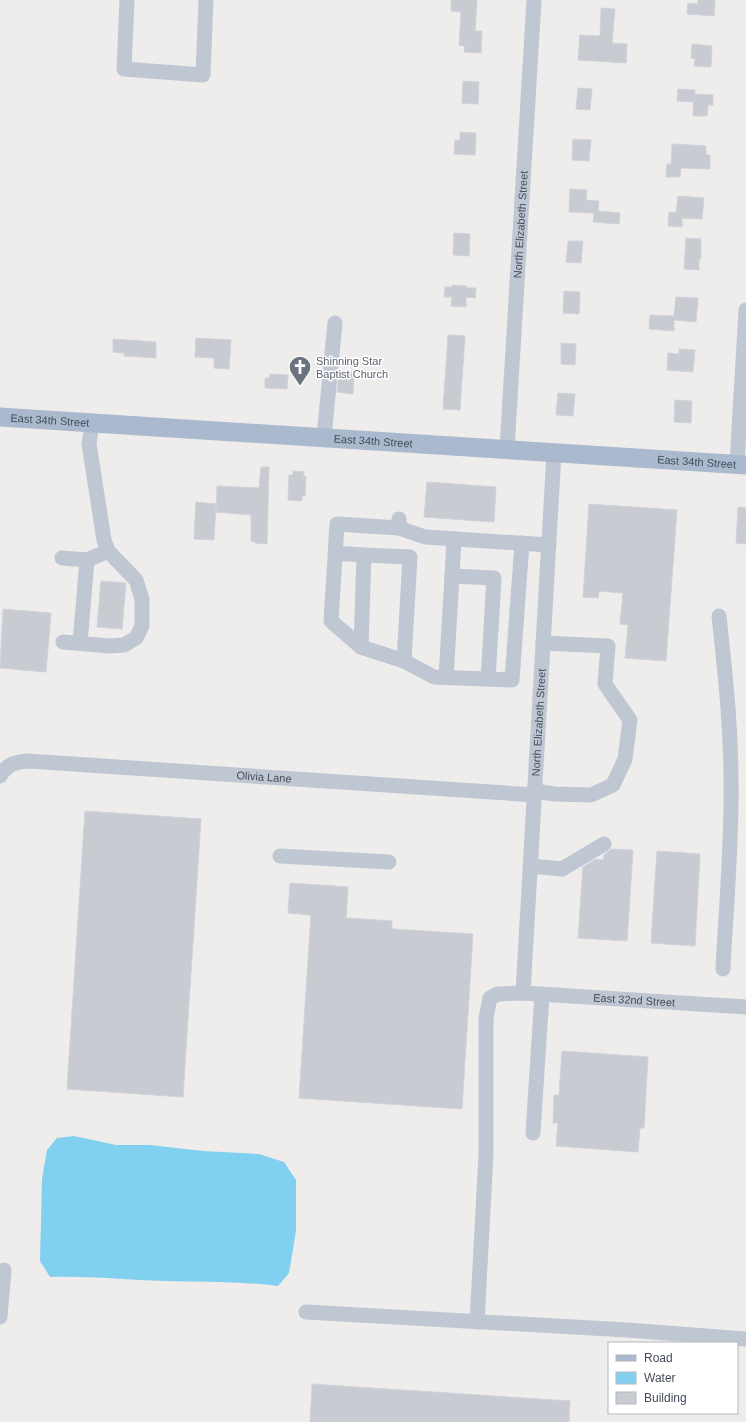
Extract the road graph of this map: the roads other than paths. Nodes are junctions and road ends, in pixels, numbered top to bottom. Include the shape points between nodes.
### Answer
1 (127, 0) edge
2 (206, 0) edge
3 (534, 0) edge
4 (746, 310) edge
5 (335, 323) dead end
6 (0, 417) edge
7 (92, 423) junction
8 (324, 437) junction
9 (507, 449) junction
10 (554, 453) junction
11 (741, 464) edge
12 (425, 537) junction
13 (454, 539) junction
14 (522, 543) junction
15 (549, 545) junction
16 (108, 551) junction
17 (336, 553) junction
18 (364, 555) junction
19 (62, 558) dead end
20 (410, 558) junction
21 (87, 560) junction
22 (452, 576) junction
23 (719, 616) dead end
24 (63, 642) dead end
25 (80, 643) junction
26 (544, 643) junction
27 (361, 647) junction
28 (404, 661) junction
29 (446, 678) junction
30 (488, 679) junction
31 (0, 760) edge
32 (18, 761) junction
33 (0, 776) edge
34 (535, 793) junction
35 (604, 844) dead end
36 (280, 856) dead end
37 (389, 862) dead end
38 (530, 866) junction
39 (723, 969) dead end
40 (523, 992) junction
41 (542, 994) junction
42 (746, 1007) edge
43 (533, 1133) dead end
44 (4, 1270) dead end
45 (306, 1312) dead end
46 (0, 1317) edge
47 (477, 1322) junction
48 (746, 1339) edge

1 - 2 street via 124,69 204,75
3 - 9 street, North Elizabeth Street
4 - 11 street
5 - 8 street
6 - 7 main road, East 34th Street
7 - 8 main road, East 34th Street
7 - 16 street via 89,444 104,540
8 - 9 main road, East 34th Street
9 - 10 main road, East 34th Street
10 - 11 main road, East 34th Street
10 - 15 street, North Elizabeth Street
12 - 13 street
12 - 17 street via 399,523 337,524
12 - 20 street
13 - 14 street
13 - 22 street
14 - 15 street
14 - 30 street via 512,680
15 - 26 street, North Elizabeth Street
16 - 21 street
16 - 25 street via 136,580 142,599 142,626 136,638 124,645
17 - 18 street
17 - 27 street via 331,621
18 - 20 street
18 - 27 street
19 - 21 street
20 - 28 street
21 - 25 street
22 - 29 street
22 - 30 street via 494,578
23 - 39 street via 728,694 732,781
24 - 25 street
26 - 34 street, North Elizabeth Street
26 - 34 street, Olivia Lane via 608,646 605,684 630,720 625,759 613,785 591,795
27 - 28 street
28 - 29 street via 434,677
29 - 30 street
31 - 32 street, Olivia Lane
32 - 33 street via 10,764
32 - 34 street, Olivia Lane
34 - 38 street, North Elizabeth Street
35 - 38 street via 562,869
36 - 37 street
38 - 40 street, North Elizabeth Street
40 - 41 street, East 32nd Street
40 - 47 street, East 32nd Street via 498,994 490,998 486,1018 486,1154
41 - 42 street, East 32nd Street
41 - 43 street
44 - 46 street
45 - 47 street
47 - 48 street

